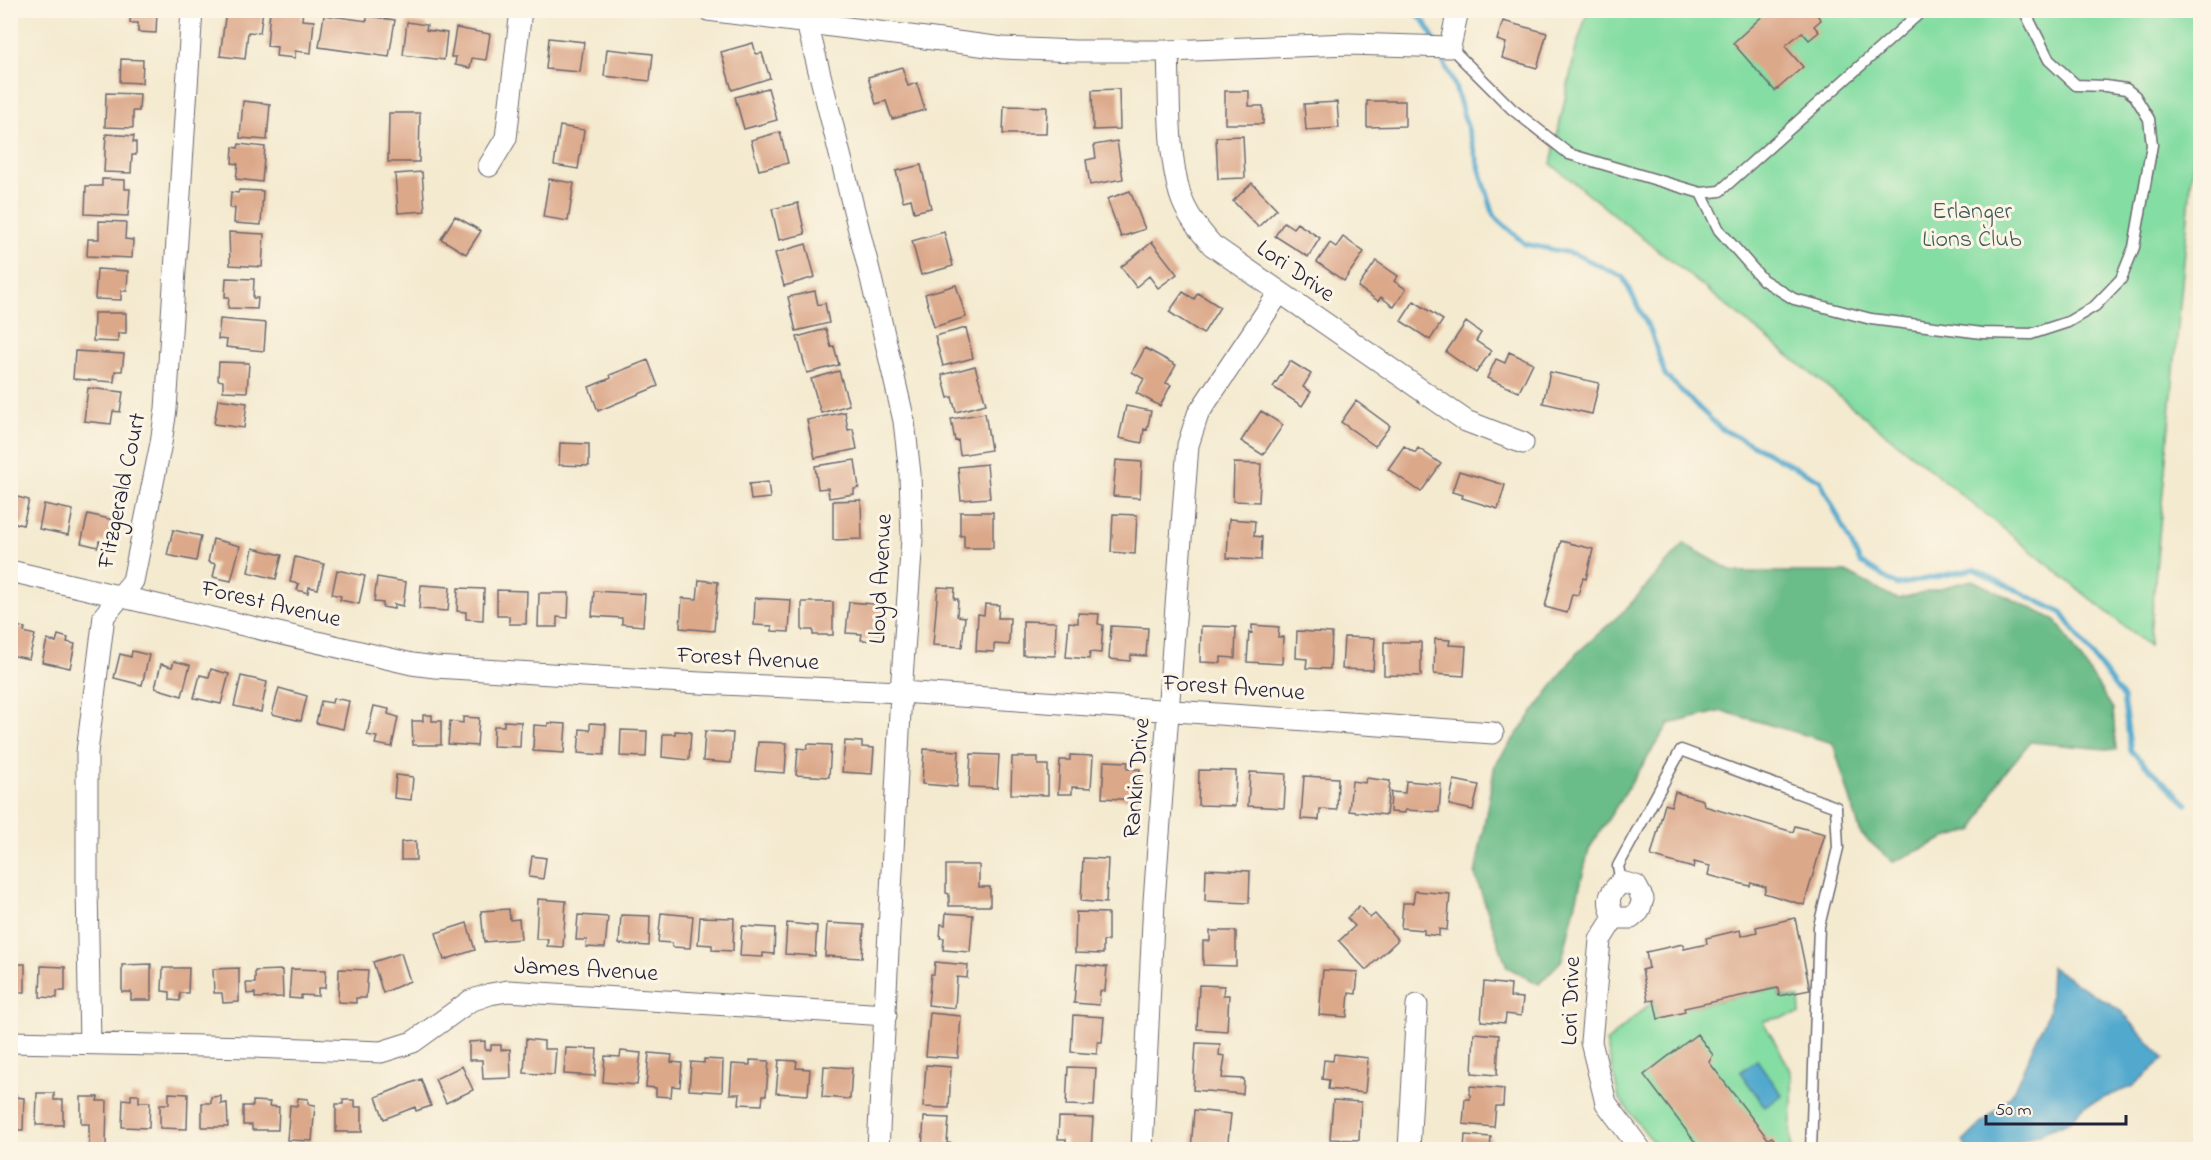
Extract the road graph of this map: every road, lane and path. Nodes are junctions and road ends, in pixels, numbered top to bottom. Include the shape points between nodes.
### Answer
1 (192, 10) edge
2 (521, 10) edge
3 (708, 10) edge
4 (1458, 10) edge
5 (1923, 10) edge
6 (2024, 10) edge
7 (807, 23) junction
8 (1450, 47) junction
9 (1168, 51) junction
10 (489, 166) dead end
11 (1701, 193) junction
12 (1279, 292) junction
13 (1523, 443) dead end
14 (10, 571) edge
15 (121, 596) junction
16 (902, 692) junction
17 (1170, 710) junction
18 (1493, 733) dead end
19 (1621, 882) junction
20 (1614, 918) junction
21 (1417, 1005) dead end
22 (886, 1015) junction
23 (10, 1042) edge
24 (90, 1044) junction
25 (878, 1149) edge
26 (1142, 1149) edge
27 (1409, 1149) edge
28 (1641, 1149) edge
29 (1810, 1149) edge

1 - 15 street, Fitzgerald Court via 162,443 133,581
2 - 10 street via 506,138
3 - 7 street
4 - 8 street
5 - 11 lane via 1720,191
6 - 11 lane via 2049,60 2076,85 2126,89 2149,119 2152,145 2134,247 2121,279 2095,306 2068,322 2031,334 1982,333 1871,319 1794,299 1762,280 1719,230
7 - 9 street via 1003,48
7 - 16 street, Lloyd Avenue via 904,422 912,539
8 - 9 street via 1349,44
8 - 11 lane via 1512,109 1569,154
9 - 12 street, Lori Drive via 1173,161 1188,213 1212,245
12 - 13 street, Lori Drive via 1466,421
12 - 17 street, Rankin Drive via 1198,414 1188,445
14 - 15 street, Forest Avenue
15 - 16 street, Forest Avenue via 435,667
15 - 24 street, Fitzgerald Court via 104,616 87,753
16 - 17 street, Forest Avenue
16 - 22 street, Lloyd Avenue
17 - 18 street, Forest Avenue
17 - 26 street, Rankin Drive via 1154,901
19 - 20 street via 1611,892 1608,904
19 - 20 street via 1636,886 1642,898 1639,911 1632,918
19 - 29 lane via 1618,866 1681,750 1836,807 1838,848 1819,926
20 - 28 street, Lori Drive via 1600,940 1592,1042 1606,1103
21 - 27 street
22 - 24 street, James Avenue via 508,991 470,1001 413,1042 381,1052
22 - 25 street, Lloyd Avenue
23 - 24 street, James Avenue

